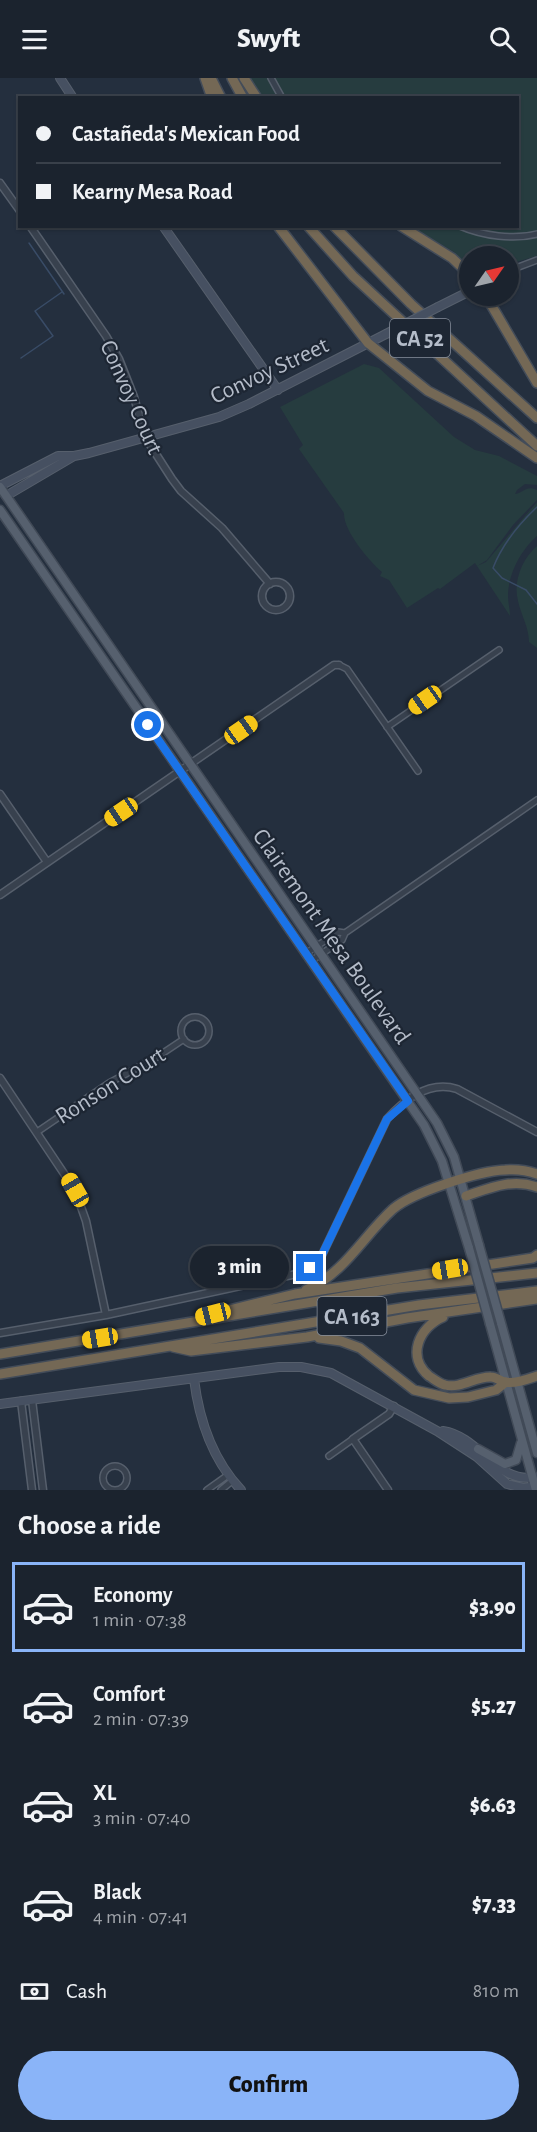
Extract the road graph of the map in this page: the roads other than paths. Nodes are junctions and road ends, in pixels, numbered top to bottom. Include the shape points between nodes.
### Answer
1 (60, 78) edge
2 (205, 78) edge
3 (211, 78) edge
4 (232, 78) edge
5 (244, 78) edge
6 (271, 78) edge
7 (72, 96) edge
8 (211, 96) edge
9 (220, 96) edge
10 (242, 96) edge
11 (256, 96) edge
12 (281, 96) edge
13 (0, 183) edge
14 (18, 208) edge
15 (31, 228) edge
16 (164, 228) edge
17 (280, 228) edge
18 (310, 228) edge
19 (336, 228) edge
20 (404, 228) edge
21 (469, 228) edge
22 (537, 234) edge
23 (537, 260) edge
24 (459, 265) edge
25 (519, 267) edge
26 (459, 296) edge
27 (492, 306) edge
28 (368, 343) junction
29 (537, 383) edge
30 (278, 390) junction
31 (537, 418) edge
32 (145, 437) junction
33 (537, 446) edge
34 (74, 456) junction
35 (537, 458) edge
36 (0, 487) edge
37 (3, 498) edge
38 (0, 510) edge
39 (270, 584) junction
40 (499, 650) dead end
41 (339, 665) joint
42 (387, 726) junction
43 (190, 764) junction
44 (179, 771) junction
45 (418, 771) dead end
46 (0, 794) edge
47 (537, 800) edge
48 (47, 862) junction
49 (0, 895) edge
50 (345, 933) junction
51 (318, 951) junction
52 (305, 954) junction
53 (311, 962) junction
54 (184, 1039) junction
55 (0, 1078) edge
56 (418, 1094) junction
57 (408, 1101) junction
58 (37, 1132) junction
59 (537, 1132) edge
60 (537, 1174) edge
61 (461, 1180) junction
62 (450, 1184) junction
63 (537, 1187) edge
64 (466, 1196) junction
65 (537, 1255) edge
66 (537, 1273) edge
67 (537, 1291) edge
68 (296, 1294) junction
69 (537, 1299) edge
70 (453, 1312) junction
71 (106, 1315) junction
72 (153, 1329) junction
73 (0, 1333) edge
74 (307, 1337) junction
75 (167, 1346) junction
76 (0, 1354) edge
77 (0, 1374) edge
78 (537, 1376) edge
79 (194, 1379) junction
80 (517, 1381) junction
81 (506, 1382) junction
82 (32, 1400) junction
83 (21, 1401) junction
84 (0, 1404) edge
85 (394, 1406) junction
86 (437, 1431) junction
87 (521, 1436) junction
88 (353, 1439) junction
89 (478, 1449) junction
90 (537, 1453) edge
91 (329, 1456) dead end
92 (230, 1478) junction
93 (127, 1480) junction
94 (536, 1484) edge
95 (32, 1490) edge
96 (43, 1490) edge
97 (120, 1490) edge
98 (129, 1490) edge
99 (207, 1490) edge
100 (221, 1490) edge
101 (241, 1490) edge
102 (388, 1490) edge

1 - 7 main road
2 - 8 highway
3 - 9 highway
4 - 10 highway
5 - 11 highway
6 - 12 street
13 - 14 street
15 - 32 street, Convoy Court via 119,359
16 - 30 main road
17 - 28 highway
18 - 33 highway, CA 52 via 353,276
19 - 31 highway, CA 52 via 411,304
20 - 24 highway
21 - 22 street via 506,236
23 - 25 street
26 - 28 main road, Convoy Street, bridge
27 - 29 highway
28 - 30 main road, Convoy Street
28 - 35 highway via 428,391 476,416
30 - 32 main road, Convoy Street via 219,417
32 - 34 main road, Convoy Street
32 - 39 street, Convoy Court via 181,491 222,528
34 - 36 main road, Convoy Street via 58,456
34 - 37 main road, Convoy Street
36 - 37 main road, Clairemont Mesa Boulevard
37 - 43 main road, Clairemont Mesa Boulevard
38 - 44 main road, Clairemont Mesa Boulevard
39 - 39 street, Convoy Court via 263,592 263,601 274,610 283,608 289,602 288,589 278,582
40 - 42 street
41 - 42 street via 347,669
41 - 43 street
42 - 45 street
43 - 44 street
43 - 51 main road, Clairemont Mesa Boulevard
44 - 48 street
44 - 52 main road, Clairemont Mesa Boulevard
46 - 48 street
47 - 50 street
48 - 49 street
50 - 51 street via 342,940
50 - 51 street via 338,932
51 - 52 street
51 - 53 street
51 - 56 main road, Clairemont Mesa Boulevard
52 - 53 main road, Clairemont Mesa Boulevard
53 - 57 main road, Clairemont Mesa Boulevard
54 - 54 street, Ronson Court via 192,1044 204,1041 206,1023 198,1018 188,1019 182,1026
54 - 58 street, Ronson Court
55 - 58 street
56 - 57 street
56 - 59 street via 444,1085 457,1089
56 - 61 main road, Clairemont Mesa Boulevard via 445,1136
57 - 62 main road, Clairemont Mesa Boulevard via 439,1153
57 - 71 street via 387,1119 322,1255 310,1268 292,1277
58 - 71 street via 79,1199
60 - 61 highway via 504,1170
61 - 62 highway
61 - 64 main road, Clairemont Mesa Boulevard
62 - 68 highway via 396,1207 335,1273
62 - 81 main road, Clairemont Mesa Boulevard, bridge
63 - 64 highway via 522,1182
64 - 80 main road, Clairemont Mesa Boulevard, bridge
65 - 68 highway
66 - 72 highway, CA 163 via 397,1288
67 - 75 highway, CA 163 via 419,1305
68 - 72 highway
69 - 70 highway
70 - 74 highway
70 - 81 highway via 434,1320 420,1337 417,1361 424,1371 445,1385 457,1386 491,1377
71 - 73 street
72 - 76 highway, CA 163
74 - 75 highway via 190,1351
74 - 81 highway via 360,1348 414,1390 448,1398 496,1390
75 - 77 highway, CA 163
78 - 80 highway
79 - 82 main road
79 - 85 main road via 279,1366 301,1367 331,1373
79 - 92 main road via 207,1436
80 - 81 highway
80 - 90 main road, Clairemont Mesa Boulevard
81 - 87 main road, Clairemont Mesa Boulevard
82 - 83 main road
82 - 96 street
83 - 84 main road
83 - 95 street
85 - 86 main road
85 - 88 street via 389,1414
86 - 89 main road via 446,1431
86 - 94 main road via 477,1457 507,1484 523,1488
87 - 89 main road via 521,1448 512,1463 505,1464
87 - 94 main road, Clairemont Mesa Boulevard
88 - 91 street
88 - 102 street
89 - 94 main road via 510,1475
92 - 99 street
92 - 100 street
92 - 101 main road
93 - 97 street
93 - 97 street via 120,1467 105,1470 106,1486
93 - 98 street

